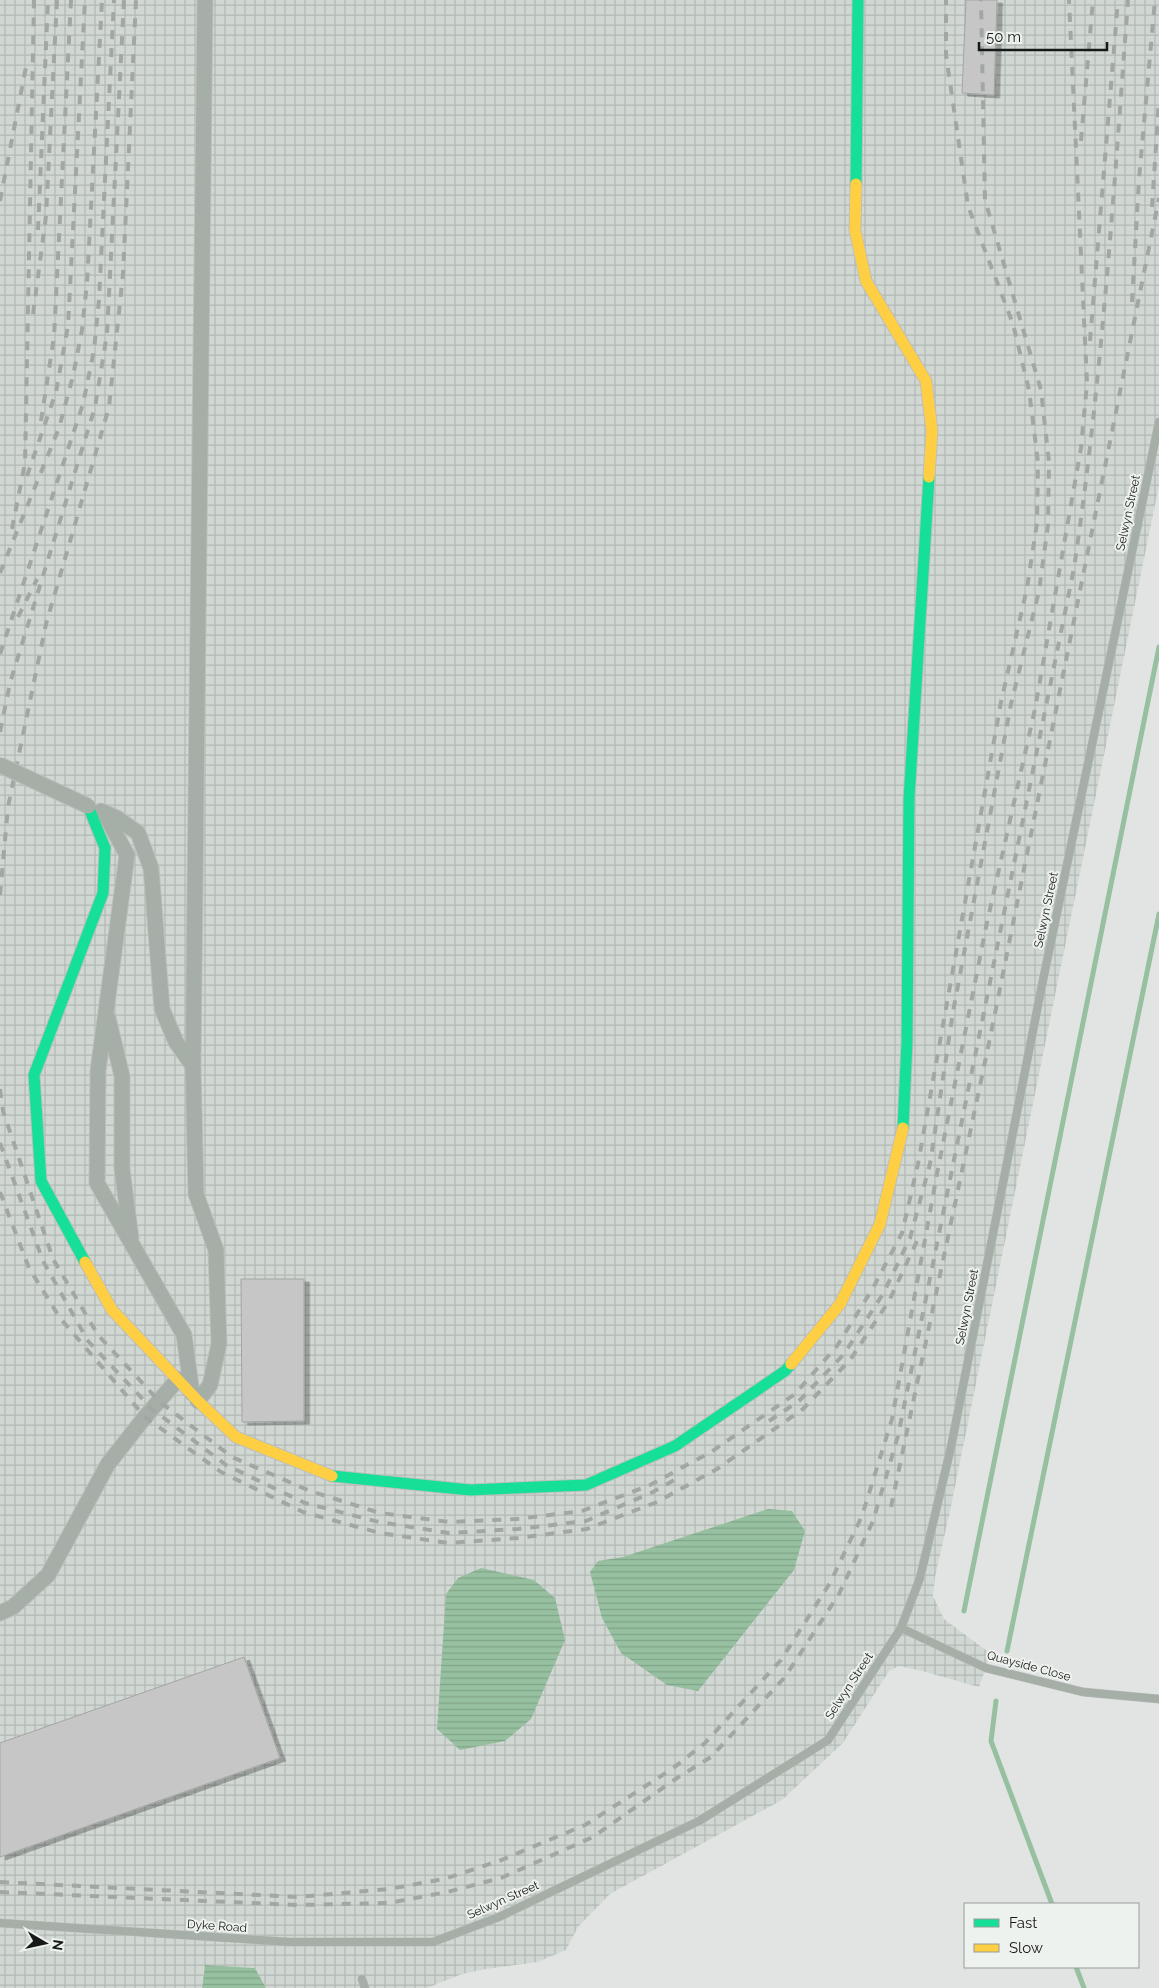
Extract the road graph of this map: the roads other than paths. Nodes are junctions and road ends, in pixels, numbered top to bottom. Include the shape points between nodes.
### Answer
1 (205, 0) edge
2 (858, 0) edge
3 (1159, 422) edge
4 (0, 765) edge
5 (88, 806) junction
6 (104, 812) junction
7 (106, 1009) junction
8 (193, 1066) junction
9 (132, 1244) junction
10 (178, 1379) junction
11 (195, 1397) junction
12 (0, 1613) edge
13 (901, 1628) junction
14 (1159, 1699) edge
15 (0, 1923) edge
16 (433, 1942) joint
17 (362, 1979) dead end
18 (365, 1988) edge

1 - 8 street
2 - 11 street via 855,230 866,281 926,381 932,431 909,799 904,1128 880,1224 840,1304 785,1371 675,1446 586,1485 470,1490 336,1478 236,1437
3 - 13 lane, Selwyn Street via 1042,985 951,1447 920,1578
4 - 5 street, bridge
5 - 6 street
5 - 10 street via 105,848 103,893 34,1075 41,1181 112,1310
6 - 7 street via 127,855
6 - 8 street via 138,833 152,868 162,1009 176,1042
7 - 9 street via 122,1076 122,1169
7 - 9 street via 98,1071 97,1183
8 - 11 street via 196,1194 216,1250 219,1344 210,1385
9 - 11 street via 184,1335
10 - 11 street
10 - 12 street via 108,1464 48,1575 13,1607
13 - 14 lane, Quayside Close via 986,1668 1083,1692
13 - 16 lane, Selwyn Street via 828,1740 699,1821 499,1917
15 - 16 lane, Dyke Road via 289,1942
17 - 18 lane

